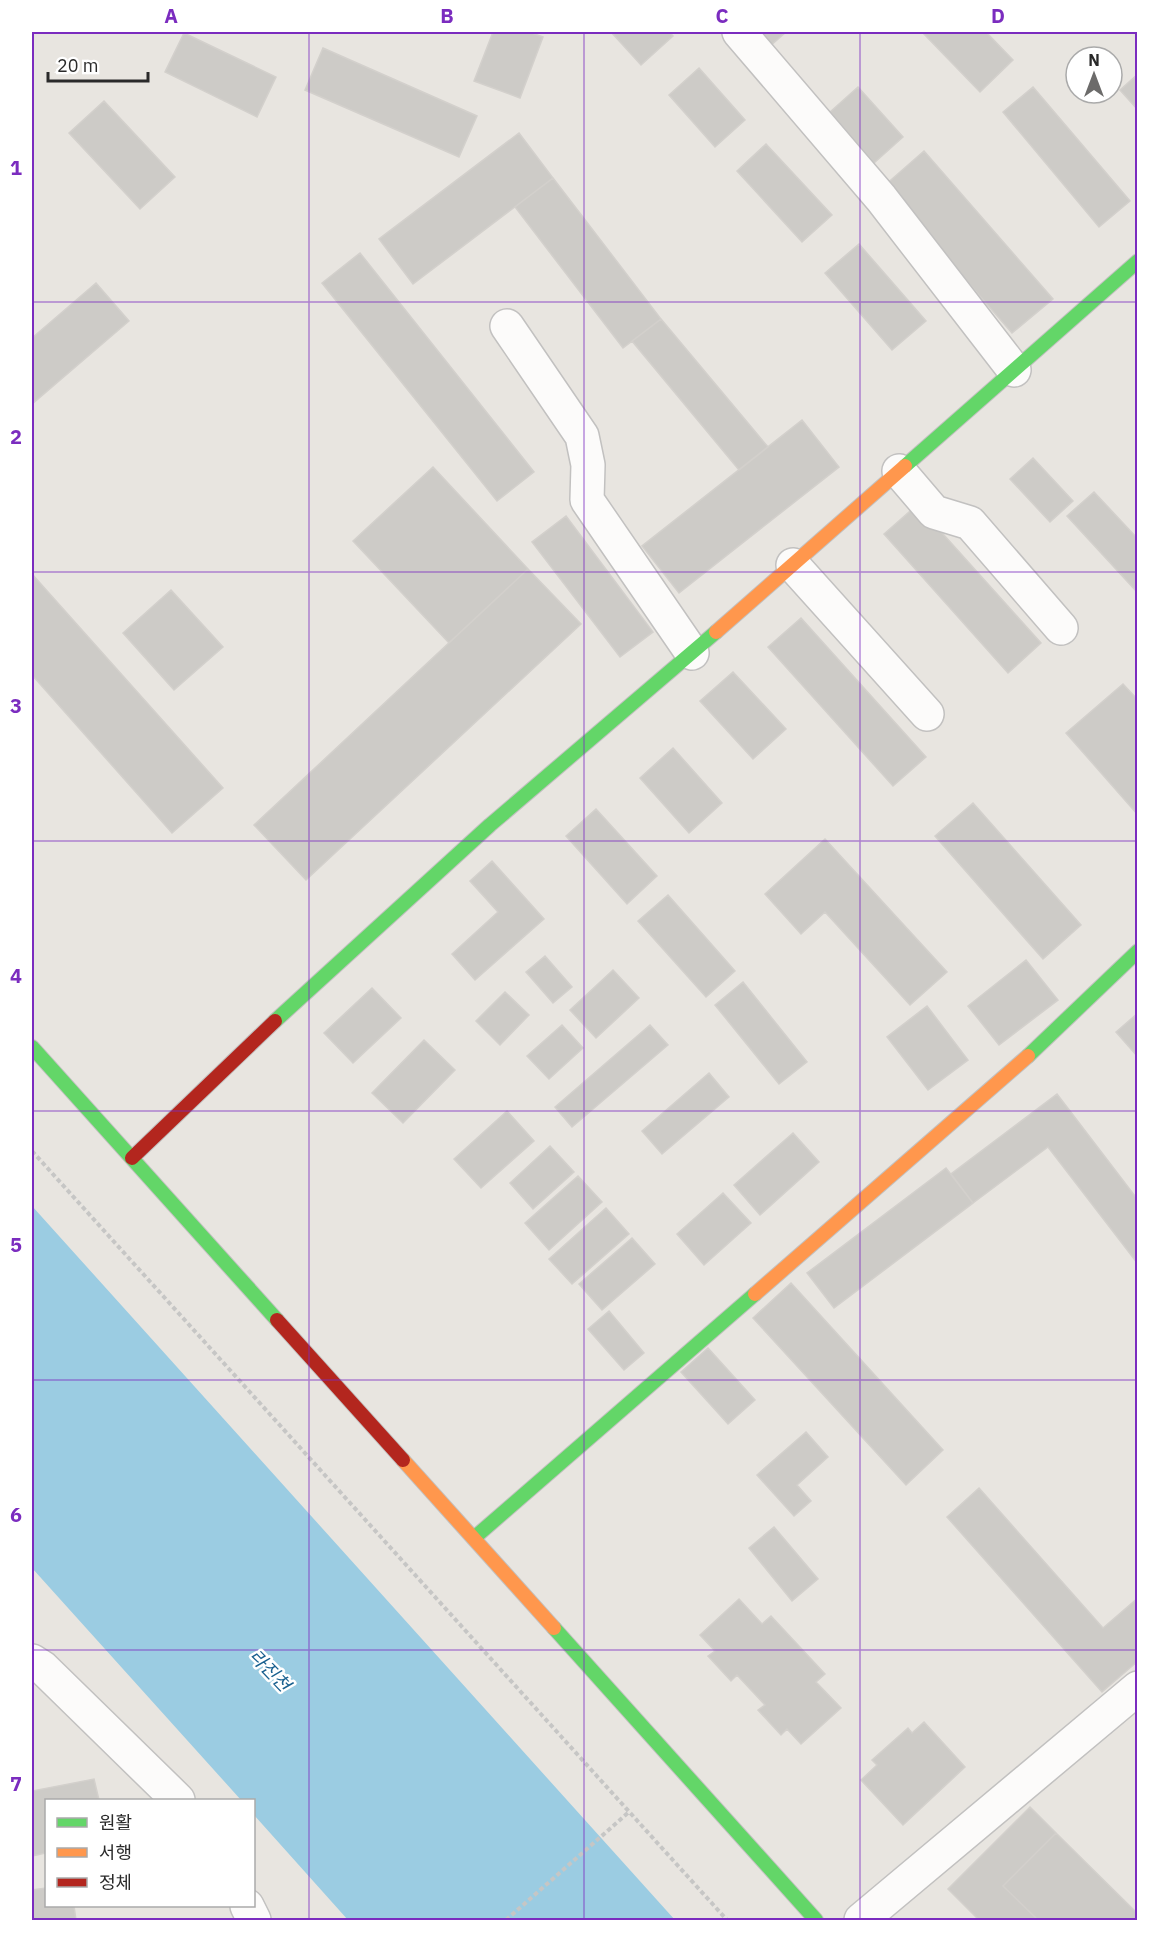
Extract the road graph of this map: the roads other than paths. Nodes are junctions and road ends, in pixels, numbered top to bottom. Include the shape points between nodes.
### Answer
1 (739, 32) edge
2 (1137, 261) edge
3 (507, 326) dead end
4 (1014, 370) junction
5 (899, 471) junction
6 (793, 565) junction
7 (1061, 628) dead end
8 (692, 653) junction
9 (927, 714) dead end
10 (1137, 953) edge
11 (32, 1047) edge
12 (132, 1158) junction
13 (474, 1538) junction
14 (32, 1661) edge
15 (1137, 1688) edge
16 (177, 1799) edge
17 (816, 1920) edge
18 (861, 1920) edge

1 - 4 street via 881,198
2 - 4 street
3 - 8 street via 582,436 588,465 587,500
4 - 5 street
5 - 6 street
5 - 7 street via 934,512 970,523
6 - 8 street
6 - 9 street
8 - 12 street via 490,825 250,1043
10 - 13 street via 1049,1038
11 - 12 street
12 - 13 street
13 - 17 street
14 - 16 street
15 - 18 street

